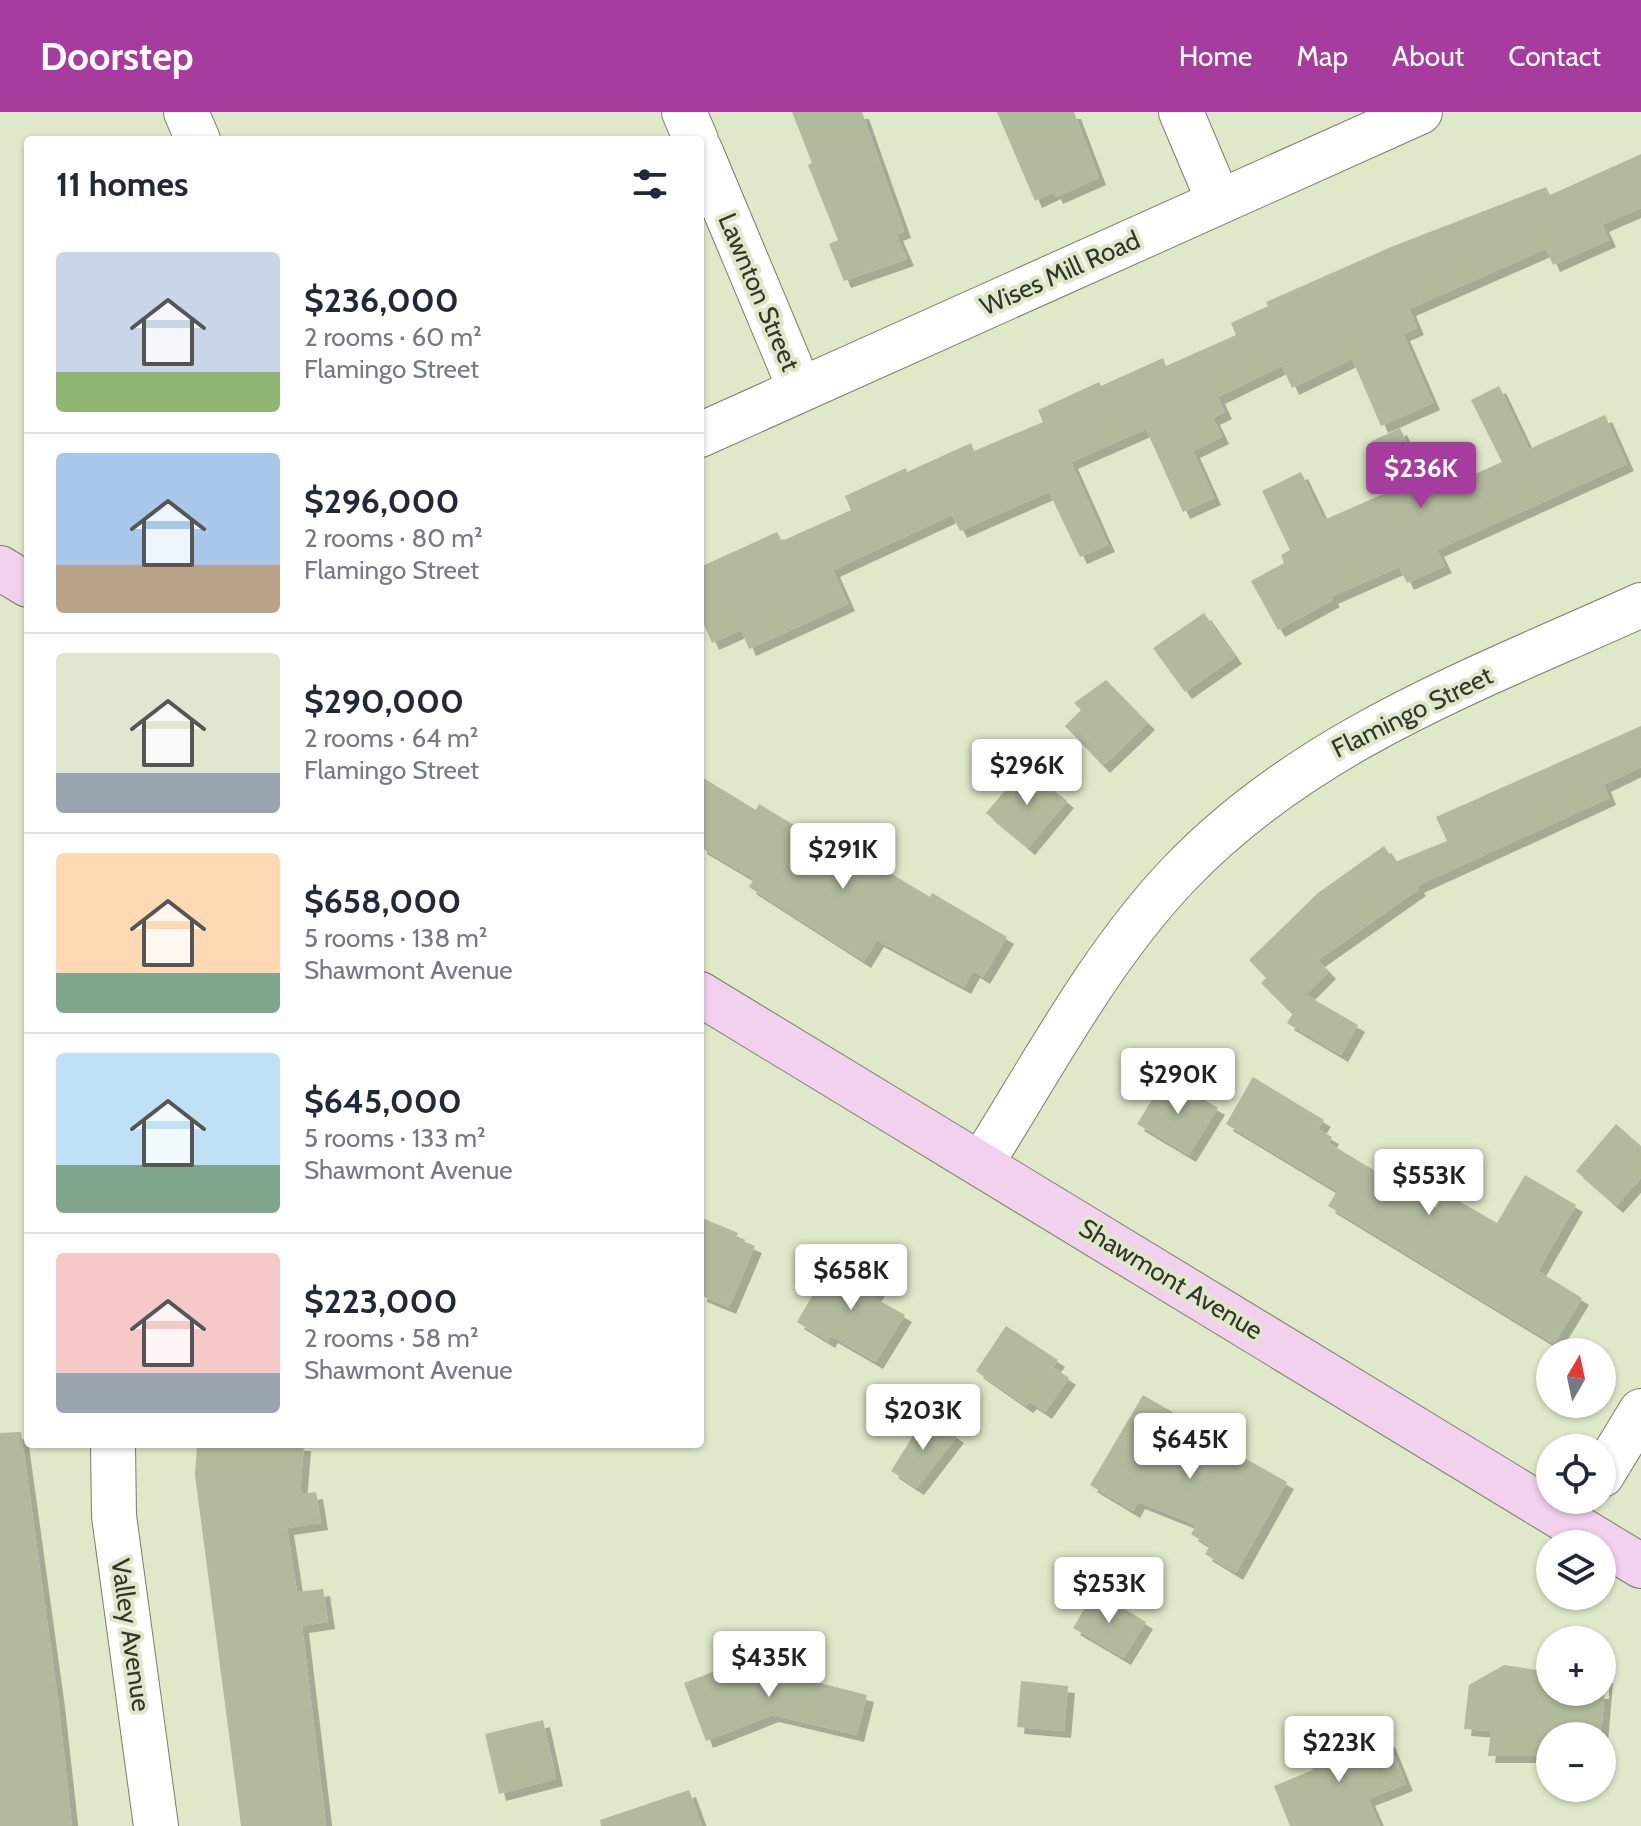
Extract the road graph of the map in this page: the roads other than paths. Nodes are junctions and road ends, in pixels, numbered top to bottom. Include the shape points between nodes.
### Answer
1 (186, 112) edge
2 (684, 112) edge
3 (1181, 112) edge
4 (1420, 112) edge
5 (196, 136) edge
6 (694, 136) edge
7 (704, 160) edge
8 (1219, 202) junction
9 (800, 389) junction
10 (704, 433) edge
11 (0, 568) edge
12 (24, 583) edge
13 (1641, 605) edge
14 (704, 996) edge
15 (981, 1164) junction
16 (1641, 1411) edge
17 (113, 1448) edge
18 (1616, 1452) edge
19 (1536, 1487) edge
20 (1581, 1514) edge
21 (1641, 1566) edge
22 (156, 1826) edge

1 - 5 street
2 - 6 street
3 - 8 street
4 - 8 street, Wises Mill Road
7 - 9 street, Lawnton Street
8 - 9 street, Wises Mill Road
9 - 10 street, Wises Mill Road
11 - 12 street
13 - 15 street, Flamingo Street via 1378,724 1311,764 1242,815 1177,876 1125,940
14 - 15 street, Shawmont Avenue
15 - 19 street, Shawmont Avenue
16 - 18 street
17 - 22 street, Valley Avenue via 114,1516
20 - 21 street, Shawmont Avenue

